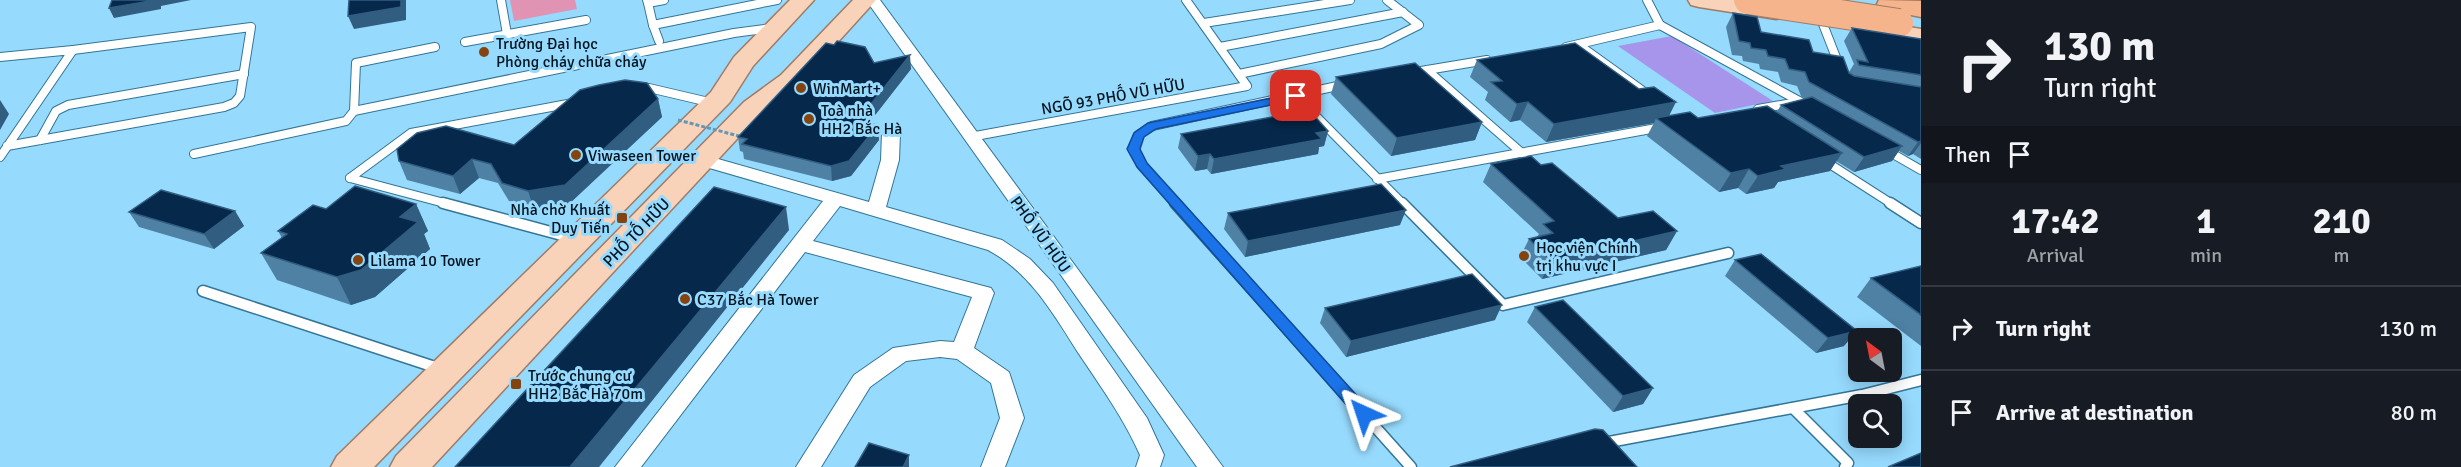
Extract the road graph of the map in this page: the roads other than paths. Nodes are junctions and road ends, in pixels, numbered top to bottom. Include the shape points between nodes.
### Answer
1 (501, 0) edge
2 (664, 0) edge
3 (777, 0) edge
4 (803, 0) edge
5 (824, 0) edge
6 (846, 0) edge
7 (865, 0) edge
8 (873, 0) edge
9 (1186, 0) edge
10 (1350, 0) edge
11 (1387, 0) edge
12 (1647, 0) edge
13 (1699, 0) edge
14 (1748, 0) edge
15 (648, 1) edge
16 (1921, 9) edge
17 (1403, 12) junction
18 (1895, 18) edge
19 (1821, 19) junction
20 (586, 20) dead end
21 (1204, 23) junction
22 (653, 25) junction
23 (1660, 25) junction
24 (775, 28) junction
25 (507, 34) junction
26 (659, 41) dead end
27 (465, 42) dead end
28 (1579, 45) junction
29 (1220, 47) junction
30 (435, 48) dead end
31 (1555, 49) edge
32 (73, 51) junction
33 (0, 57) edge
34 (1497, 58) edge
35 (1427, 70) junction
36 (244, 74) junction
37 (1239, 74) junction
38 (1406, 74) edge
39 (1842, 74) edge
40 (1351, 84) edge
41 (627, 92) edge
42 (1296, 96) junction
43 (717, 100) junction
44 (582, 101) edge
45 (1800, 102) junction
46 (1659, 103) edge
47 (753, 107) junction
48 (1810, 108) edge
49 (354, 111) junction
50 (1758, 117) edge
51 (1674, 125) edge
52 (891, 133) dead end
53 (970, 137) junction
54 (40, 140) junction
55 (7, 146) junction
56 (1881, 147) edge
57 (194, 154) dead end
58 (1523, 154) junction
59 (1815, 155) edge
60 (0, 157) edge
61 (705, 161) junction
62 (1921, 170) edge
63 (1377, 179) junction
64 (835, 199) junction
65 (876, 209) junction
66 (1921, 223) edge
67 (579, 240) junction
68 (800, 244) junction
69 (1728, 253) dead end
70 (203, 291) dead end
71 (962, 351) junction
72 (446, 371) junction
73 (1921, 380) edge
74 (1793, 408) junction
75 (1588, 438) edge
76 (350, 467) edge
77 (409, 467) edge
78 (627, 467) edge
79 (808, 467) edge
80 (993, 467) edge
81 (1148, 467) edge
82 (1210, 467) edge
83 (1411, 467) edge
84 (1845, 467) edge

1 - 25 lane
2 - 15 lane
3 - 22 lane
4 - 24 main road
5 - 43 main road via 752,73
6 - 47 main road via 772,77
7 - 47 main road, PHỐ TỐ HỮU via 790,80
8 - 53 street, PHỐ VŨ HỮU
9 - 21 lane
10 - 21 lane
11 - 17 lane
12 - 23 lane
13 - 19 main road
14 - 18 highway, bridge
15 - 22 lane
16 - 18 highway
17 - 29 lane
17 - 37 lane via 1419,25 1391,40
18 - 19 main road
19 - 39 lane
20 - 25 lane
21 - 29 lane
22 - 26 lane
23 - 28 lane
23 - 45 lane
24 - 43 main road
24 - 49 lane via 734,33
25 - 27 lane
28 - 31 lane
28 - 46 lane
29 - 37 lane
30 - 49 lane via 356,63
32 - 33 lane
32 - 36 lane via 251,27
32 - 55 lane
34 - 35 lane
35 - 38 lane
35 - 58 lane
36 - 54 lane via 68,105 56,111
36 - 54 lane via 240,96 224,107
37 - 53 lane, NGÕ 93 PHỐ VŨ HỮU via 1246,86
40 - 42 lane
41 - 43 lane via 649,88
42 - 63 lane
42 - 83 lane via 1152,126 1138,135 1134,149 1141,165
43 - 67 main road
44 - 67 lane via 411,133 350,178
45 - 48 lane
45 - 50 lane via 1748,111
47 - 61 main road, PHỐ TỐ HỮU
49 - 57 lane via 346,121
51 - 58 lane
52 - 65 street via 890,160
53 - 82 street, PHỐ VŨ HỮU
54 - 55 lane
55 - 60 lane
56 - 62 lane
58 - 63 lane
59 - 66 lane
61 - 64 street
61 - 77 main road, PHỐ TỐ HỮU
63 - 69 lane via 1503,305
64 - 65 street
64 - 68 street
65 - 81 street via 995,245 1029,267 1139,425 1152,455
67 - 72 main road
68 - 71 street via 984,293
68 - 78 street
70 - 72 lane
71 - 79 street via 940,349 901,354 862,381
71 - 80 street via 1001,378 1012,418
72 - 76 main road
73 - 74 lane
74 - 75 lane via 1609,442
74 - 84 lane via 1848,463

